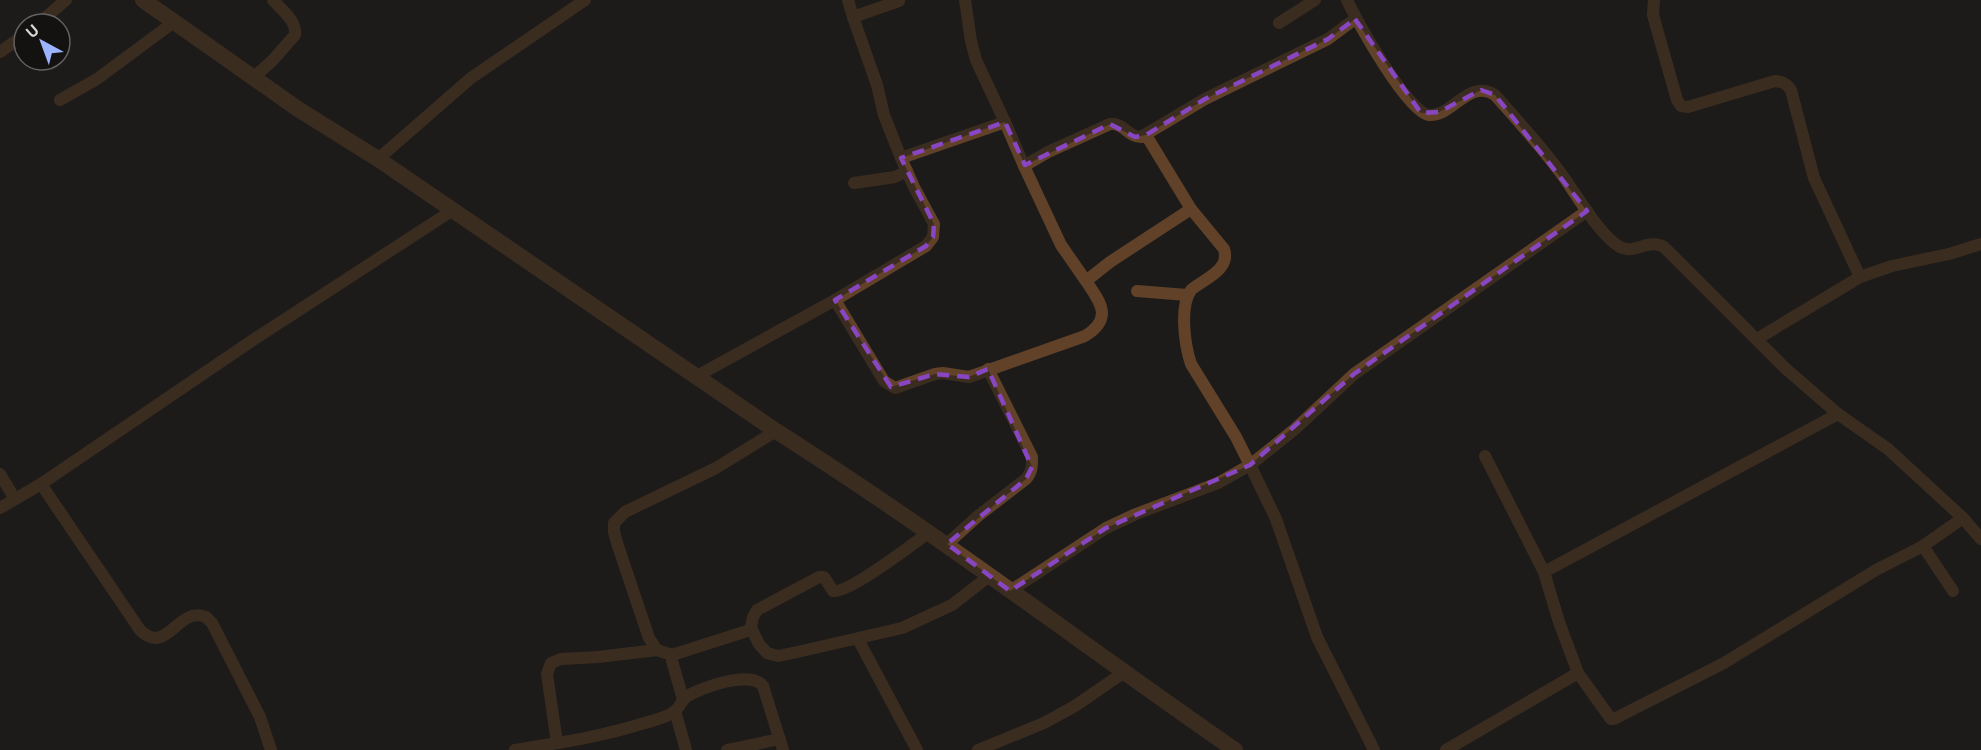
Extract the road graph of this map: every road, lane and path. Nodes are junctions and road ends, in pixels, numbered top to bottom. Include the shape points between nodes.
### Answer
1 (66, 0) edge
2 (143, 0) edge
3 (273, 0) edge
4 (585, 0) edge
5 (848, 0) edge
6 (965, 0) edge
7 (1315, 0) edge
8 (1347, 0) edge
9 (1654, 0) edge
10 (899, 1) edge
11 (52, 12) edge
12 (853, 17) junction
13 (1355, 19) junction
14 (174, 22) junction
15 (1279, 22) dead end
16 (253, 78) junction
17 (60, 100) dead end
18 (1005, 122) junction
19 (1146, 135) junction
20 (901, 158) junction
21 (378, 159) junction
22 (1024, 166) junction
23 (907, 171) junction
24 (854, 183) dead end
25 (1191, 209) junction
26 (453, 210) junction
27 (1587, 211) junction
28 (1981, 244) edge
29 (1860, 277) junction
30 (1086, 280) junction
31 (1137, 291) dead end
32 (1187, 295) junction
33 (835, 300) junction
34 (1757, 339) junction
35 (988, 369) junction
36 (697, 376) junction
37 (1838, 414) junction
38 (776, 431) junction
39 (1485, 456) dead end
40 (1251, 465) junction
41 (0, 474) edge
42 (41, 484) junction
43 (15, 499) junction
44 (0, 508) edge
45 (1963, 518) junction
46 (928, 533) junction
47 (1981, 539) edge
48 (947, 544) junction
49 (1923, 546) junction
50 (1544, 572) junction
51 (988, 577) junction
52 (1010, 591) junction
53 (1953, 591) dead end
54 (752, 628) junction
55 (858, 639) junction
56 (657, 650) junction
57 (672, 655) junction
58 (1123, 673) junction
59 (1578, 673) junction
60 (683, 699) junction
61 (675, 711) junction
62 (781, 744) edge
63 (561, 745) edge
64 (272, 750) edge
65 (515, 750) edge
66 (686, 750) edge
67 (727, 750) edge
68 (917, 750) edge
69 (978, 750) edge
70 (1235, 750) edge
71 (1374, 750) edge
72 (1446, 750) edge

1 - 11 street
2 - 14 street
3 - 16 street via 291,20 295,35
4 - 21 street via 471,78
5 - 12 street
6 - 18 street via 976,60
7 - 15 street
8 - 13 street
9 - 29 street via 1653,15 1681,106 1775,81 1785,83 1791,90 1814,178
10 - 12 street
12 - 20 street
13 - 19 street via 1328,39 1205,99
13 - 27 street via 1398,86 1421,113 1439,112 1481,90 1495,95 1560,171
14 - 16 street
14 - 17 street via 97,80
16 - 21 street
18 - 20 street
18 - 22 street
19 - 22 street via 1135,137 1119,125 1110,124
19 - 25 street
20 - 23 street
21 - 26 street
22 - 30 street via 1061,245
23 - 24 street via 895,177
23 - 33 street via 934,224 933,237 926,246
25 - 30 street
25 - 32 street via 1226,255 1223,266
26 - 36 street
26 - 42 street
27 - 34 street via 1622,248 1631,250 1653,243 1664,246
27 - 40 street via 1354,374
28 - 29 street
29 - 34 street
30 - 35 street via 1103,312 1093,331
31 - 32 street
32 - 40 street via 1184,326 1191,364
33 - 35 street via 891,387 943,372 969,377
33 - 36 street
34 - 37 street
35 - 48 street via 1032,457 1032,467 1026,479
36 - 38 street
37 - 45 street via 1888,450
37 - 50 street
38 - 46 street
38 - 56 street via 716,468 625,512 614,523 649,638
39 - 50 street
40 - 52 street via 1218,483 1106,528
40 - 71 street via 1276,519 1317,637
41 - 43 street
42 - 43 street
42 - 64 street via 147,637 162,637 195,615 212,623 260,717
43 - 44 street
45 - 47 street
45 - 49 street
46 - 48 street
46 - 54 street via 840,591 833,591 819,577 757,610
48 - 51 street
49 - 53 street
49 - 59 street via 1876,570 1724,663 1614,719 1606,715
50 - 59 street
51 - 52 street
51 - 55 street via 952,605 925,618
52 - 58 street
54 - 55 street via 759,644 772,655
54 - 57 street
55 - 68 street
56 - 57 street
56 - 63 street via 552,663 547,674
57 - 60 street
58 - 69 street via 1064,712
58 - 70 street
59 - 72 street
60 - 61 street
60 - 62 street via 713,684 758,680
61 - 63 street
61 - 66 street
62 - 67 street
63 - 65 street

